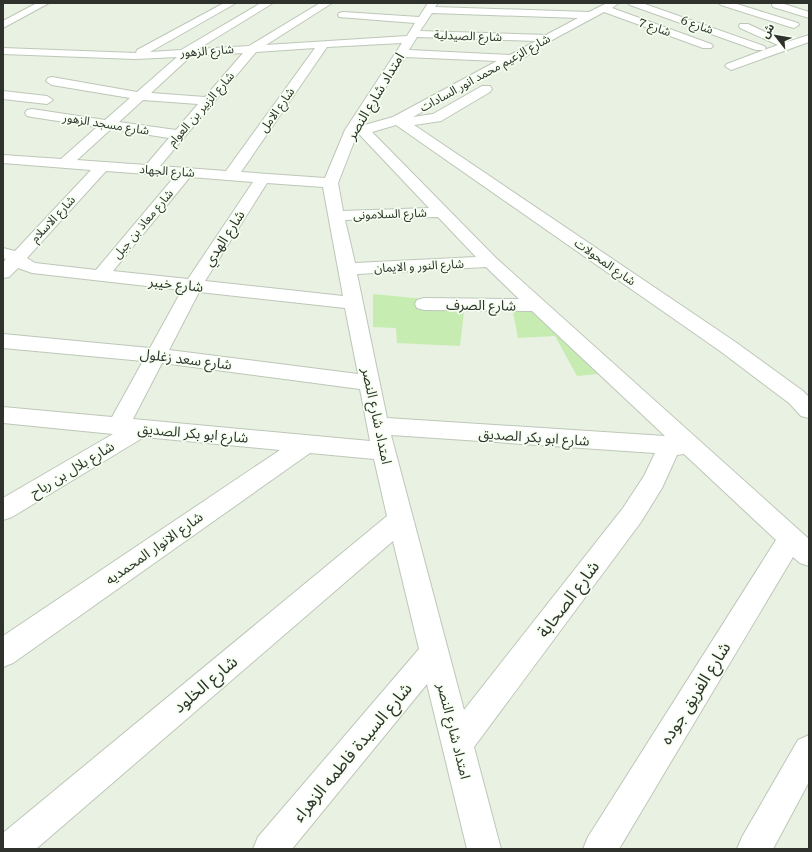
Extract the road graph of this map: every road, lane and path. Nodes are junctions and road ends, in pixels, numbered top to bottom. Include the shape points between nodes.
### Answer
1 (44, 3) edge
2 (232, 3) edge
3 (268, 3) edge
4 (327, 3) edge
5 (614, 3) edge
6 (633, 3) edge
7 (724, 3) edge
8 (770, 3) edge
9 (602, 8) junction
10 (590, 15) junction
11 (809, 15) edge
12 (343, 16) dead end
13 (809, 20) edge
14 (731, 22) dead end
15 (3, 25) edge
16 (794, 25) junction
17 (418, 26) edge
18 (766, 35) junction
19 (548, 38) junction
20 (809, 38) edge
21 (782, 43) dead end
22 (324, 44) junction
23 (707, 46) dead end
24 (253, 48) junction
25 (760, 48) dead end
26 (3, 51) edge
27 (185, 53) junction
28 (135, 56) junction
29 (511, 58) junction
30 (731, 66) dead end
31 (52, 81) dead end
32 (497, 83) dead end
33 (3, 95) edge
34 (140, 96) junction
35 (27, 98) junction
36 (47, 100) dead end
37 (208, 101) junction
38 (9, 107) dead end
39 (32, 113) dead end
40 (400, 121) junction
41 (108, 124) junction
42 (357, 130) junction
43 (179, 135) junction
44 (3, 159) edge
45 (20, 160) junction
46 (65, 163) junction
47 (104, 166) junction
48 (150, 169) junction
49 (186, 172) junction
50 (3, 175) edge
51 (231, 175) junction
52 (263, 178) junction
53 (330, 183) junction
54 (442, 212) junction
55 (337, 216) junction
56 (10, 256) edge
57 (490, 262) junction
58 (347, 270) junction
59 (3, 273) edge
60 (101, 275) junction
61 (193, 286) junction
62 (354, 303) junction
63 (424, 304) dead end
64 (537, 305) junction
65 (3, 341) edge
66 (155, 355) junction
67 (369, 383) junction
68 (809, 410) edge
69 (3, 415) edge
70 (118, 426) junction
71 (377, 426) junction
72 (141, 428) junction
73 (306, 444) junction
74 (680, 446) junction
75 (383, 452) junction
76 (3, 510) edge
77 (400, 520) junction
78 (800, 546) edge
79 (3, 653) edge
80 (434, 654) junction
81 (457, 744) junction
82 (809, 751) edge
83 (10, 849) edge
84 (270, 849) edge
85 (484, 849) edge
86 (600, 849) edge
87 (754, 849) edge

1 - 15 street
2 - 28 street
3 - 27 street
4 - 24 street
5 - 9 street, شارع الزعيم محمد انور السادات
6 - 25 street, شارع 6
7 - 16 street
8 - 11 street
9 - 10 street, شارع الزعيم محمد انور السادات
9 - 23 street, شارع 7
10 - 17 street
10 - 19 street, شارع الزعيم محمد انور السادات
12 - 17 street
13 - 16 street
14 - 18 street
16 - 18 street
17 - 19 street, شارع الصيدلية
17 - 22 street, شارع الزهور
17 - 29 street
17 - 42 street, امتداد شارع النصر
18 - 21 street
19 - 29 street, شارع الزعيم محمد انور السادات via 521,55
20 - 30 street
22 - 24 street, شارع الزهور
22 - 51 street, شارع الامل
24 - 27 street, شارع الزهور
24 - 37 street, شارع الزبير بن العوام
26 - 28 street, شارع الزهور
27 - 28 street, شارع الزهور
27 - 34 street
29 - 40 street, شارع الزعيم محمد انور السادات
31 - 34 street
32 - 40 street via 436,118
33 - 35 street
34 - 37 street
34 - 41 street
35 - 36 street
35 - 38 street
37 - 43 street, شارع الزبير بن العوام
39 - 41 street, شارع مسجد الزهور
40 - 42 street, شارع الزعيم محمد انور السادات
40 - 68 street, شارع المحولات via 727,346 796,397
41 - 43 street, شارع مسجد الزهور
41 - 46 street
42 - 53 street, امتداد شارع النصر
42 - 54 street
43 - 48 street, شارع الزبير بن العوام
44 - 45 street, شارع الجهاد
45 - 46 street, شارع الجهاد
45 - 50 street
46 - 47 street, شارع الجهاد
47 - 48 street, شارع الجهاد
47 - 56 street, شارع الاسلام
48 - 49 street, شارع الجهاد
49 - 51 street, شارع الجهاد
49 - 60 street, شارع معاذ بن جبل
51 - 52 street, شارع الجهاد
52 - 53 street, شارع الجهاد
52 - 61 street, شارع الهدي
53 - 55 street, امتداد شارع النصر
54 - 55 street, شارع السلامونى
54 - 57 street
55 - 58 street, امتداد شارع النصر
56 - 59 street, شارع الاسلام
56 - 60 street, شارع خيبر via 32,268
57 - 58 street, شارع النور و الايمان
57 - 64 street
58 - 62 street, امتداد شارع النصر
60 - 61 street, شارع خيبر
61 - 62 street, شارع خيبر
61 - 66 street, شارع الهدي
62 - 67 street, امتداد شارع النصر
63 - 64 street, شارع الصرف
64 - 74 street
65 - 66 street, شارع سعد زغلول
66 - 67 street, شارع سعد زغلول
66 - 70 street, شارع الهدي
67 - 71 street, امتداد شارع النصر
69 - 70 street, شارع ابو بكر الصديق
70 - 72 street, شارع ابو بكر الصديق
71 - 74 street, شارع ابو بكر الصديق
71 - 75 street, امتداد شارع النصر
72 - 73 street, شارع ابو بكر الصديق
72 - 76 street, شارع بلال بن رباح
73 - 75 street, شارع ابو بكر الصديق
73 - 79 street, شارع الانوار المحمديه
74 - 78 street
74 - 81 street, شارع الصحابة via 632,515
75 - 77 street, امتداد شارع النصر
77 - 80 street, امتداد شارع النصر
77 - 83 street, شارع الخلود
78 - 86 street, شارع الفريق جوده
80 - 81 street, امتداد شارع النصر
80 - 84 street, شارع السيدة فاطمه الزهراء
81 - 85 street, امتداد شارع النصر
82 - 87 street

